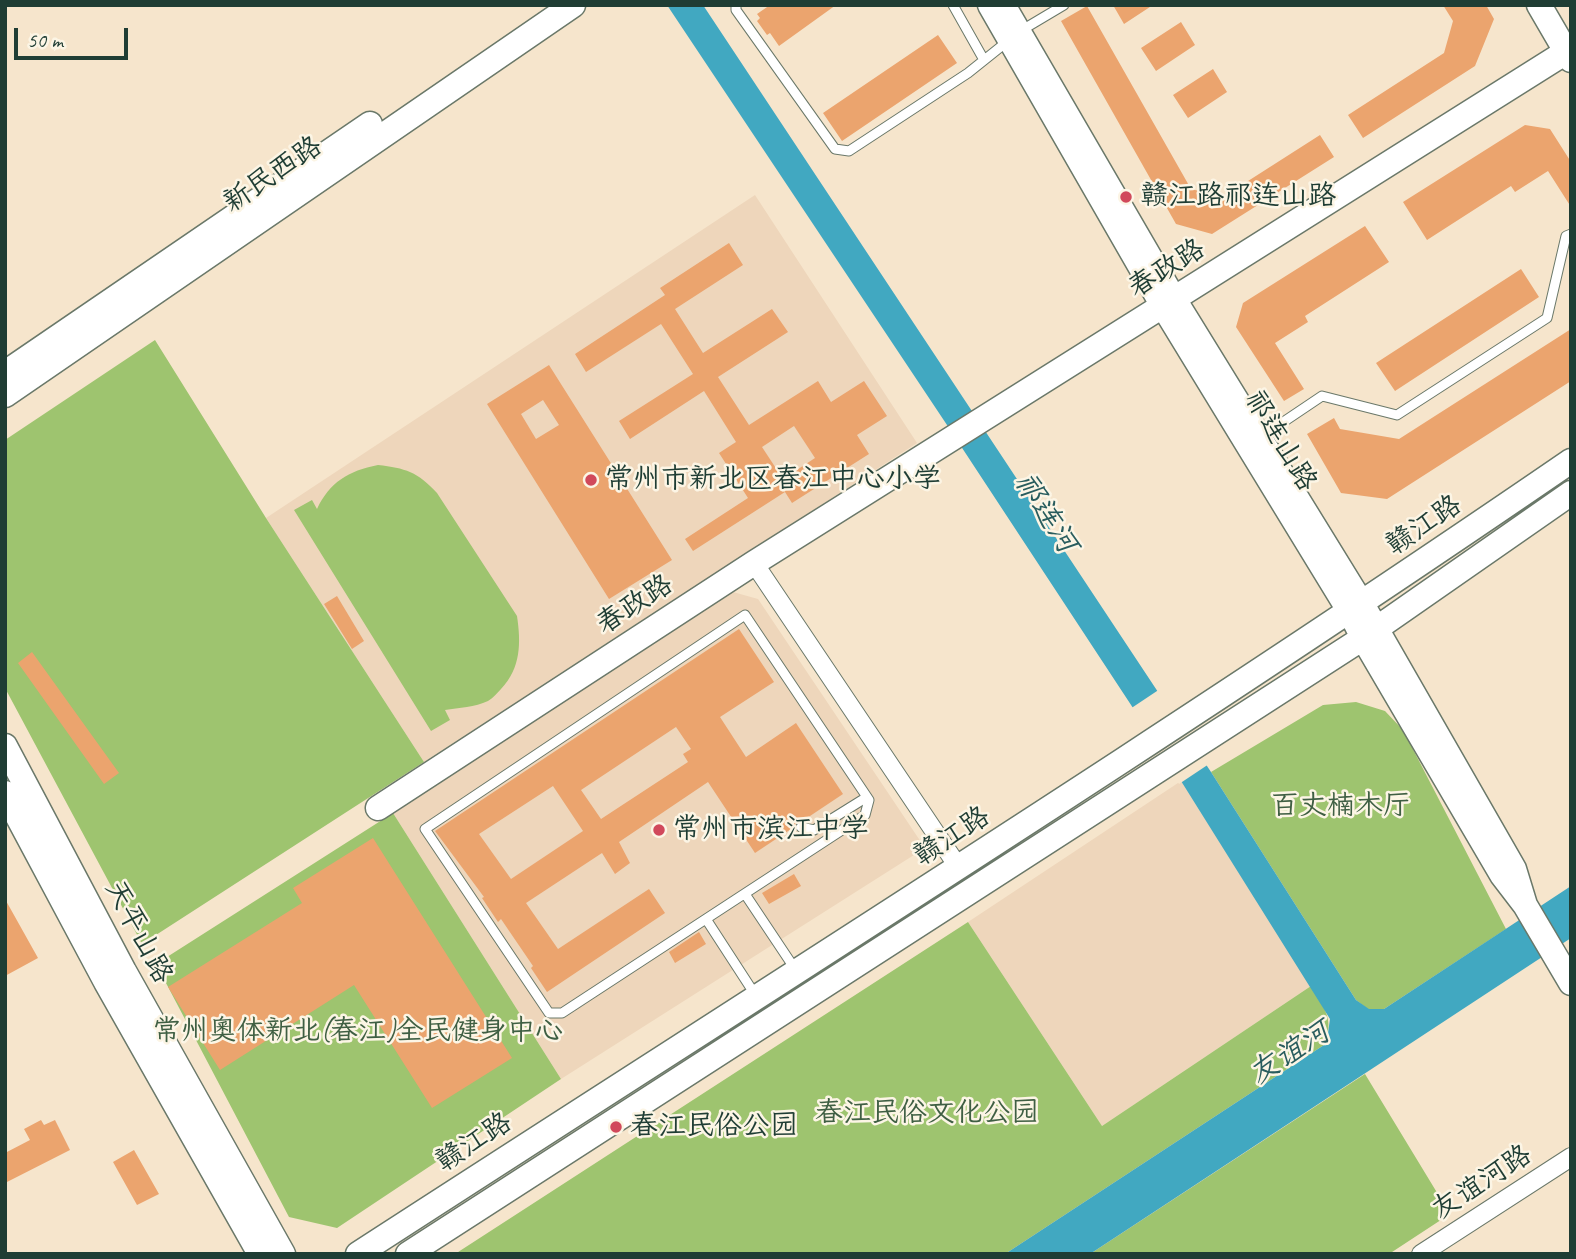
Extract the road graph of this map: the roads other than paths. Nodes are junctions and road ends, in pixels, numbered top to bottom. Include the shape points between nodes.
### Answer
1 (544, 5) edge
2 (573, 5) edge
3 (736, 5) edge
4 (953, 5) edge
5 (990, 5) edge
6 (1003, 5) edge
7 (1064, 5) edge
8 (1539, 5) edge
9 (1014, 36) junction
10 (1568, 56) edge
11 (984, 60) junction
12 (1571, 233) edge
13 (1168, 303) junction
14 (5, 373) edge
15 (5, 395) edge
16 (1259, 438) junction
17 (1571, 461) edge
18 (1571, 493) edge
19 (754, 563) junction
20 (1356, 608) junction
21 (1369, 634) junction
22 (5, 746) edge
23 (5, 793) edge
24 (867, 797) junction
25 (378, 808) dead end
26 (801, 827) dead end
27 (959, 868) junction
28 (745, 894) junction
29 (706, 919) junction
30 (796, 970) junction
31 (1571, 983) edge
32 (756, 996) junction
33 (1571, 1157) edge
34 (260, 1254) edge
35 (283, 1254) edge
36 (358, 1254) edge
37 (408, 1254) edge
38 (1421, 1254) edge

1 - 14 street, 新民西路
2 - 15 street, 新民西路
3 - 11 lane via 835,149 849,151
4 - 11 lane
5 - 9 street, 祁连山路
6 - 9 street, 祁连山路
7 - 9 lane
8 - 10 street
9 - 11 lane
9 - 13 street, 祁连山路
10 - 13 street, 春政路
12 - 16 lane via 1566,236 1547,318 1397,415 1322,396
13 - 16 street, 祁连山路
13 - 19 street, 春政路
13 - 20 street, 祁连山路
16 - 20 street, 祁连山路
17 - 20 street, 赣江路
18 - 21 street, 赣江路
19 - 25 street, 春政路
19 - 27 street
20 - 21 street, 祁连山路
20 - 27 street, 赣江路
21 - 31 street, 祁连山路 via 1502,876 1525,905
21 - 37 street, 赣江路
22 - 35 street, 天平山路 via 124,971
23 - 34 street, 天平山路
24 - 26 lane via 814,830
24 - 28 lane via 865,815
24 - 29 lane via 745,615 425,830 549,1013 562,1013
27 - 30 street, 赣江路
28 - 29 lane
28 - 30 lane
29 - 32 lane
30 - 32 street, 赣江路
32 - 36 street, 赣江路
33 - 38 street, 友谊河路

